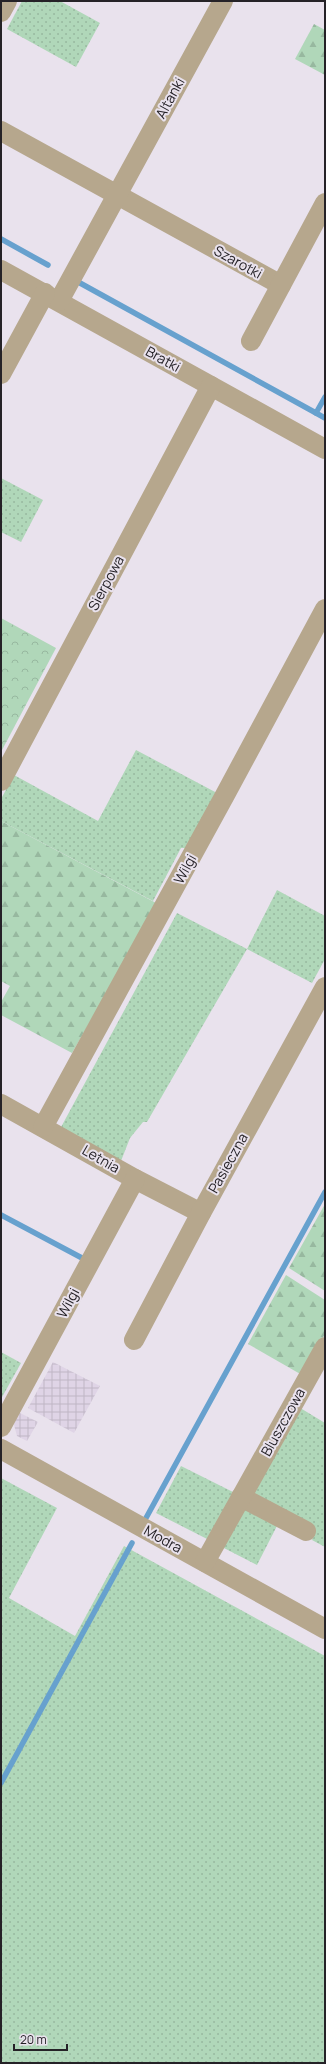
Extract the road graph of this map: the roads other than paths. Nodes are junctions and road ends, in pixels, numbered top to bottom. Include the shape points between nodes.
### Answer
1 (7, 1) edge
2 (223, 1) edge
3 (1, 12) edge
4 (1, 131) edge
5 (117, 196) junction
6 (325, 203) edge
7 (1, 270) edge
8 (281, 285) junction
9 (52, 297) junction
10 (251, 341) dead end
11 (1, 374) edge
12 (211, 386) junction
13 (325, 449) edge
14 (325, 609) edge
15 (1, 781) edge
16 (325, 987) edge
17 (1, 1104) edge
18 (43, 1127) junction
19 (135, 1179) junction
20 (201, 1213) junction
21 (134, 1340) dead end
22 (325, 1347) edge
23 (1, 1427) edge
24 (1, 1449) edge
25 (241, 1497) junction
26 (306, 1531) dead end
27 (205, 1562) junction
28 (325, 1629) edge

1 - 3 street
2 - 5 street, Altanki
4 - 5 street
5 - 8 street, Szarotki
5 - 9 street, Altanki
6 - 8 street
7 - 9 street, Bratki
8 - 10 street
9 - 11 street, Altanki
9 - 12 street, Bratki
12 - 13 street, Bratki
12 - 15 street, Sierpowa
14 - 18 street, Wilgi
16 - 20 street, Pasieczna
17 - 18 street, Letnia
18 - 19 street, Letnia
19 - 20 street, Letnia
19 - 23 street, Wilgi
20 - 21 street, Pasieczna
22 - 25 street, Bluszczowa
24 - 27 street, Modra
25 - 26 street
25 - 27 street, Bluszczowa
27 - 28 street, Modra

